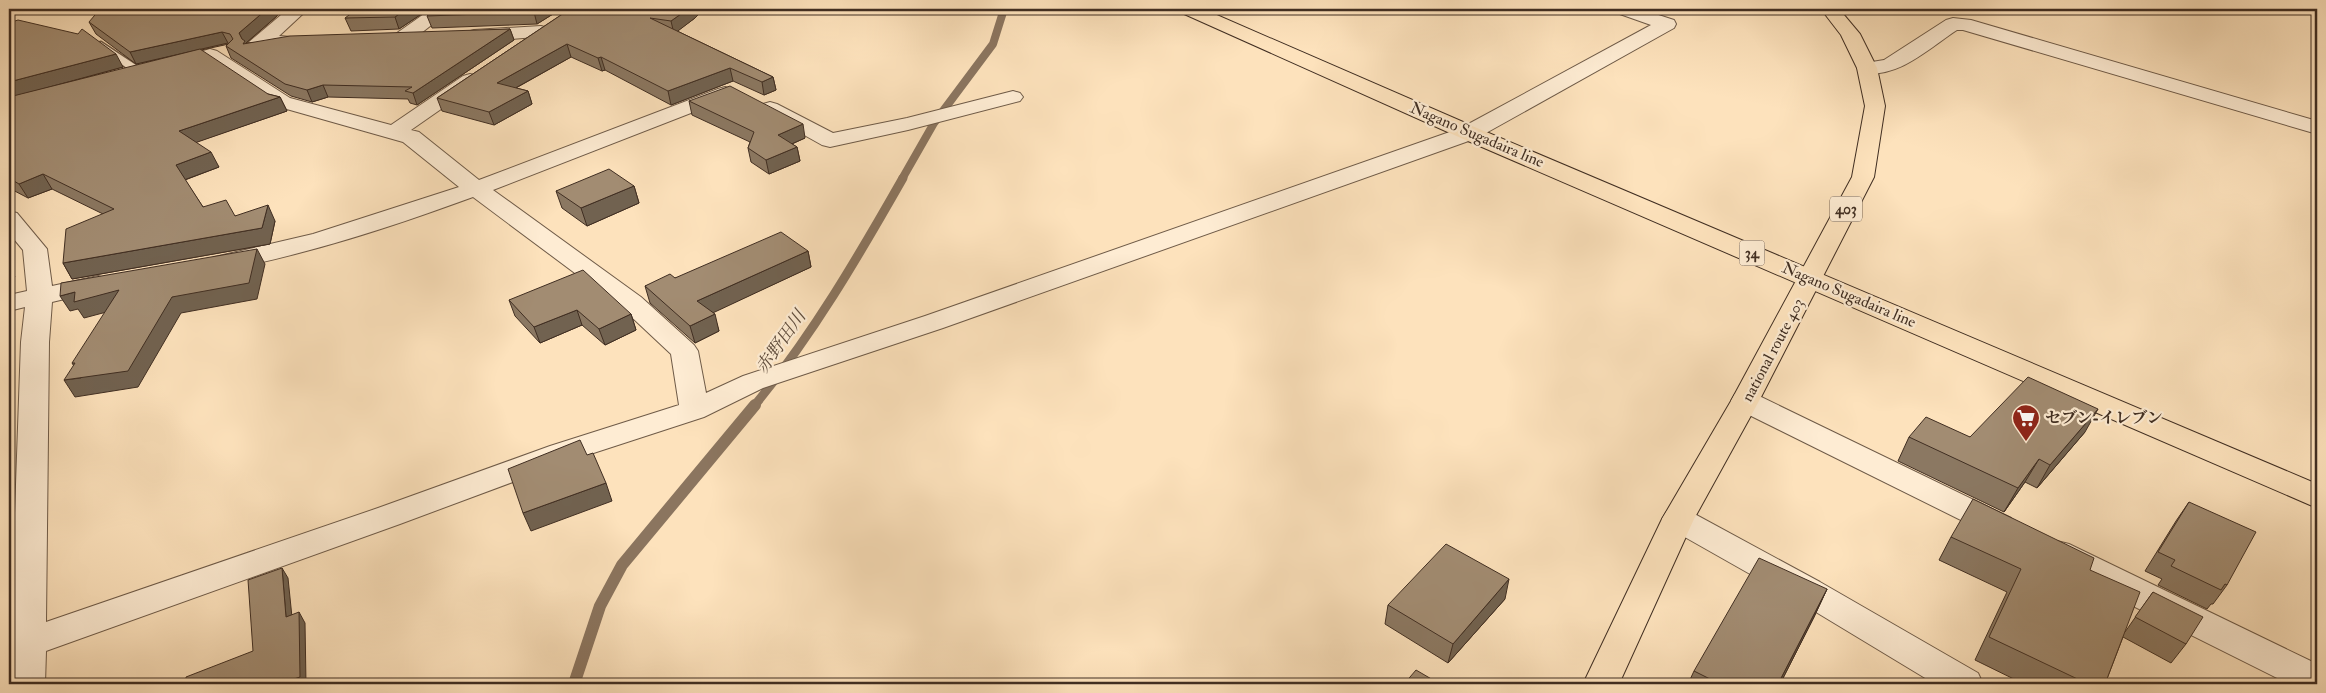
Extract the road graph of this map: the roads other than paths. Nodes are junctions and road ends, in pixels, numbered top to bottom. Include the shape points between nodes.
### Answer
1 (299, 9) edge
2 (443, 9) edge
3 (1188, 9) edge
4 (1623, 9) edge
5 (1830, 9) edge
6 (90, 37) edge
7 (304, 40) edge
8 (256, 46) junction
9 (509, 54) edge
10 (1867, 68) junction
11 (147, 69) joint
12 (486, 70) edge
13 (111, 79) edge
14 (1013, 97) dead end
15 (2317, 128) edge
16 (395, 132) junction
17 (1469, 132) junction
18 (476, 189) junction
19 (9, 218) edge
20 (201, 265) edge
21 (1811, 278) junction
22 (124, 279) edge
23 (40, 294) junction
24 (9, 303) edge
25 (1745, 401) junction
26 (694, 410) junction
27 (2317, 497) edge
28 (1678, 519) junction
29 (28, 642) junction
30 (2317, 680) edge
31 (27, 684) edge
32 (1601, 684) edge
33 (1966, 684) edge

1 - 8 street
2 - 9 street via 396,37 548,28
3 - 17 main road, Nagano Sugadaira line / 34
4 - 17 street via 1666,24
5 - 10 main road, national route 403 / 403 via 1850,34
6 - 11 lane
7 - 8 street
8 - 16 street via 201,57 283,102
10 - 15 street via 1889,66 1952,24 1964,24
10 - 21 main road, national route 403 / 403 via 1874,106 1863,177
11 - 13 street
12 - 16 street
14 - 18 street via 830,140 734,89
16 - 18 street via 411,137
17 - 21 main road, Nagano Sugadaira line / 34
17 - 26 street via 934,322 753,382
18 - 20 street via 348,232 260,256
18 - 26 street via 632,303 684,351
19 - 23 street via 35,248
21 - 25 main road, national route 403 / 403
21 - 27 main road, Nagano Sugadaira line / 34
22 - 23 street
23 - 24 street
23 - 29 street via 35,342
25 - 28 main road, national route 403 / 403
25 - 30 street
26 - 29 street via 561,453
28 - 32 main road, national route 403 / 403
28 - 33 street
29 - 31 street

